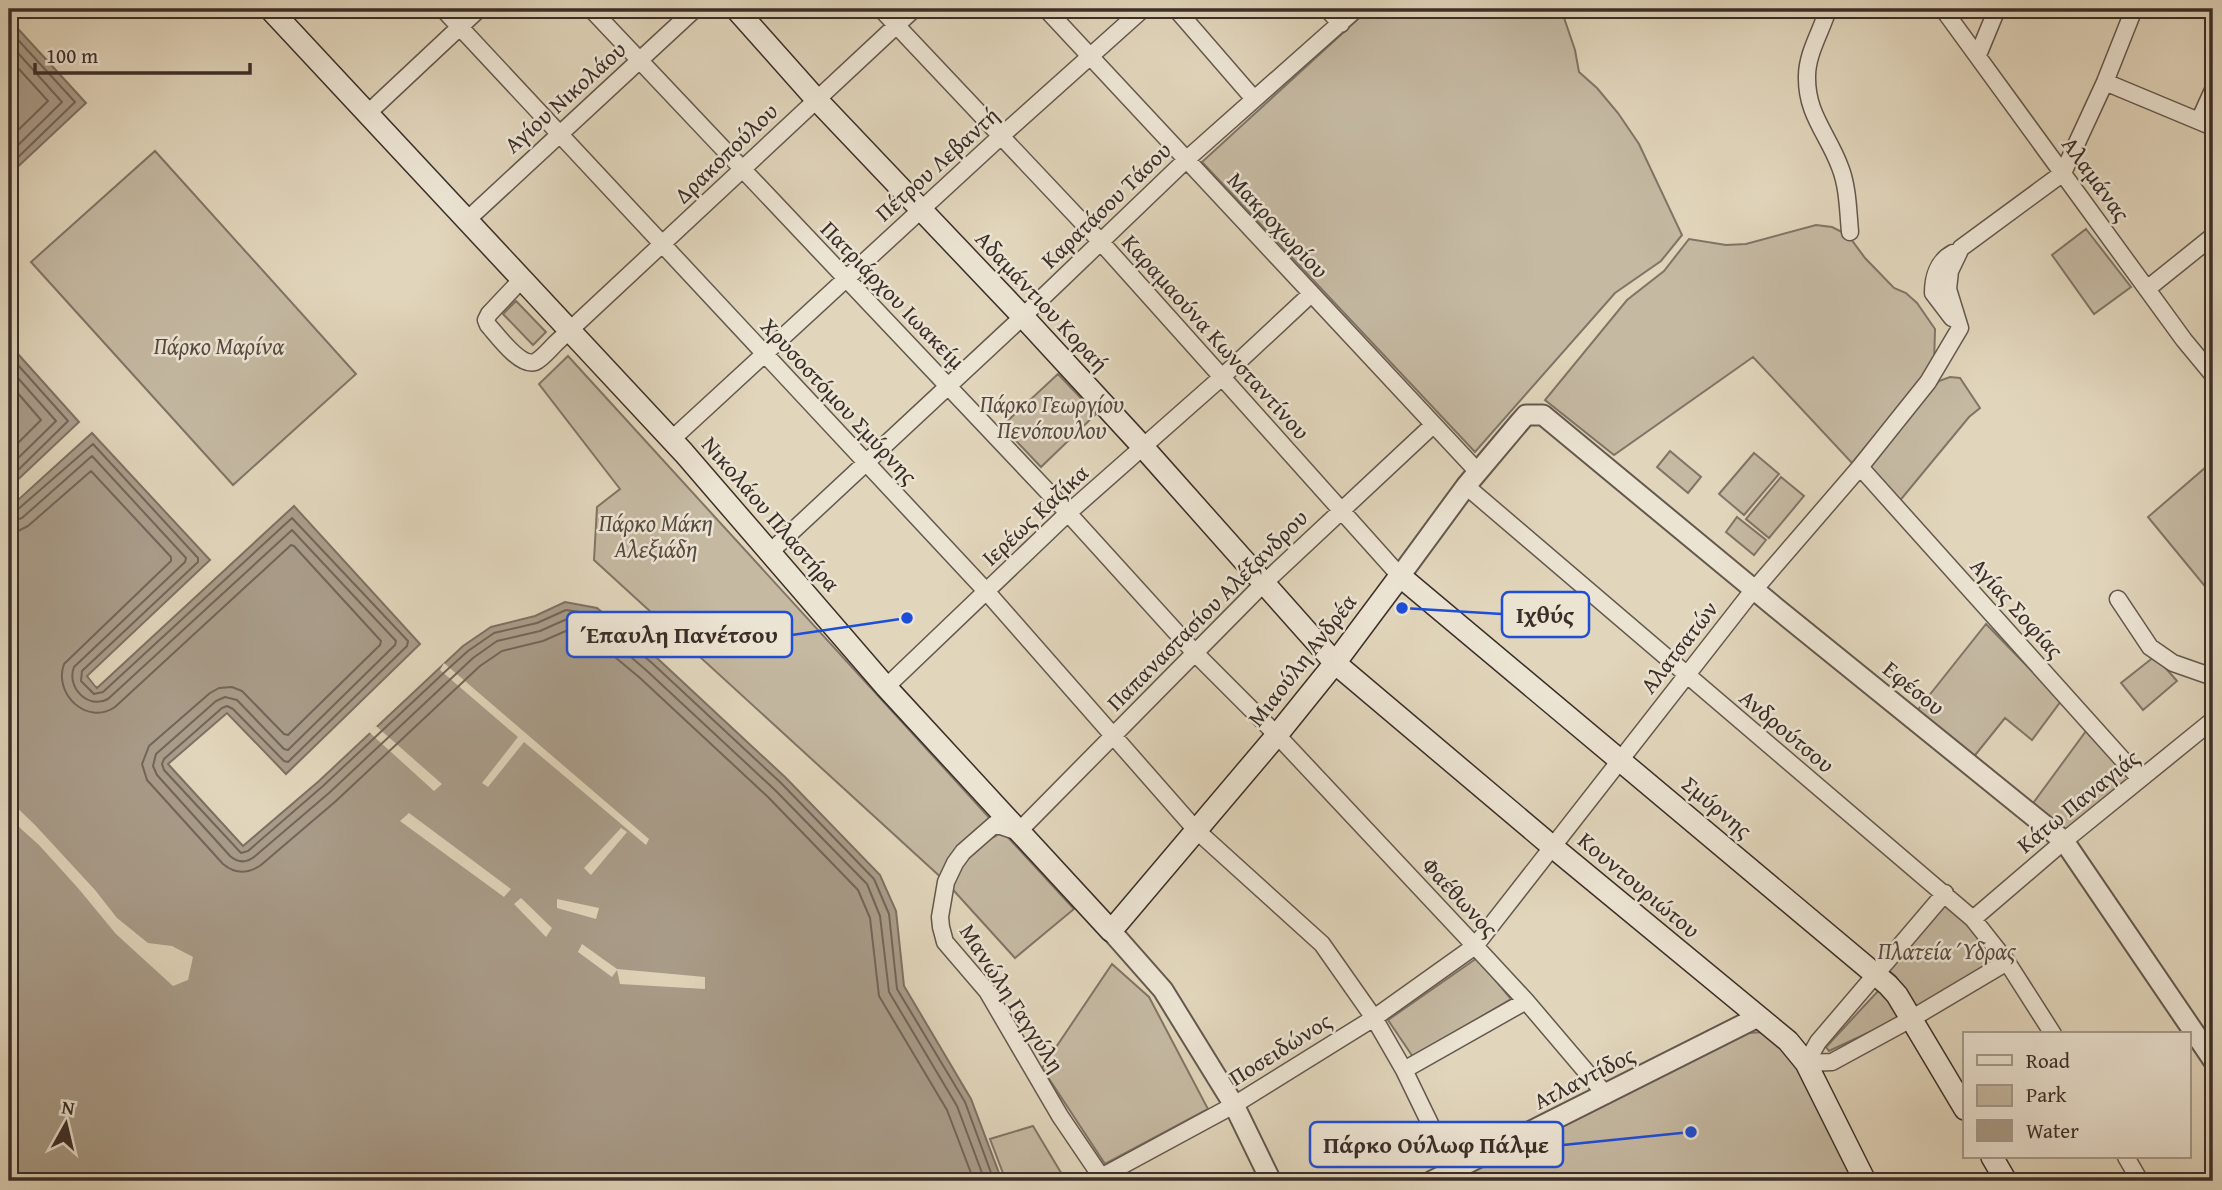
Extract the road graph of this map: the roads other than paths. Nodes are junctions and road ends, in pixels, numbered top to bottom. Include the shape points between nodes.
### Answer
1 (271, 9) edge
2 (443, 9) edge
3 (479, 9) edge
4 (591, 9) edge
5 (695, 9) edge
6 (736, 9) edge
7 (881, 9) edge
8 (914, 9) edge
9 (1046, 9) edge
10 (1143, 9) edge
11 (1176, 9) edge
12 (1327, 9) edge
13 (1356, 9) edge
14 (1828, 9) edge
15 (1943, 9) edge
16 (1997, 9) edge
17 (2134, 9) edge
18 (1341, 24) junction
19 (896, 25) junction
20 (460, 27) junction
21 (1978, 55) junction
22 (1090, 57) junction
23 (639, 61) junction
24 (2105, 82) junction
25 (2213, 90) edge
26 (816, 99) junction
27 (1254, 99) junction
28 (368, 113) junction
29 (2206, 124) edge
30 (558, 133) junction
31 (1000, 137) junction
32 (1186, 159) junction
33 (742, 170) junction
34 (2063, 173) junction
35 (920, 210) junction
36 (467, 220) junction
37 (1850, 232) dead end
38 (2213, 236) edge
39 (1100, 241) junction
40 (663, 245) junction
41 (522, 279) junction
42 (846, 279) junction
43 (2147, 289) junction
44 (1311, 294) junction
45 (1022, 317) junction
46 (570, 330) junction
47 (764, 355) junction
48 (2213, 375) edge
49 (1222, 377) junction
50 (948, 386) junction
51 (1526, 415) joint
52 (1432, 426) junction
53 (671, 440) junction
54 (1143, 447) junction
55 (866, 462) junction
56 (1860, 467) junction
57 (1472, 479) junction
58 (1341, 510) junction
59 (1068, 513) junction
60 (769, 554) junction
61 (1400, 576) junction
62 (1264, 584) junction
63 (1754, 589) junction
64 (986, 591) junction
65 (2118, 599) dead end
66 (1196, 654) junction
67 (1335, 663) junction
68 (1686, 675) junction
69 (2213, 677) edge
70 (886, 687) junction
71 (2213, 720) edge
72 (1112, 734) junction
73 (1277, 735) junction
74 (1619, 761) junction
75 (2140, 779) junction
76 (1196, 830) junction
77 (1018, 832) junction
78 (2064, 841) junction
79 (1553, 848) junction
80 (1945, 893) junction
81 (1973, 919) junction
82 (1111, 931) junction
83 (1475, 946) junction
84 (2007, 962) junction
85 (1876, 974) junction
86 (1526, 1001) junction
87 (1758, 1017) junction
88 (1374, 1018) junction
89 (1911, 1019) junction
90 (2052, 1032) edge
91 (2213, 1060) edge
92 (1806, 1063) junction
93 (1404, 1070) junction
94 (1606, 1095) junction
95 (1234, 1105) junction
96 (1963, 1107) edge
97 (1993, 1158) edge
98 (2127, 1158) edge
99 (1453, 1171) junction
100 (1102, 1179) edge
101 (1271, 1181) edge
102 (1432, 1181) edge
103 (1865, 1181) edge
104 (2006, 1181) edge
105 (2140, 1181) edge

1 - 28 main road, Νικολάου Πλαστήρα
2 - 20 street, Χρυσοστόμου Σμύρνης
3 - 20 street
4 - 23 street, Πατριάρχου Ιωακείμ
5 - 23 street, Αγίου Νικολάου
6 - 26 main road, Αδαμάντιου Κοραή
7 - 19 street, Καραμαούνα Κωνσταντίνου
8 - 19 street, Δρακοπούλου
9 - 22 street, Μακροχωρίου
10 - 22 street, Πέτρου Λεβαντή
11 - 27 street
12 - 18 street
13 - 18 street, Καρατάσου Τάσου
14 - 37 street via 1810,57 1807,92 1812,113 1841,170
15 - 21 street, Αλαμάνας
16 - 21 street
17 - 24 street
18 - 27 street, Καρατάσου Τάσου
19 - 26 street, Δρακοπούλου
19 - 31 street, Καραμαούνα Κωνσταντίνου
20 - 28 street
20 - 30 street, Χρυσοστόμου Σμύρνης
21 - 34 street, Αλαμάνας
22 - 31 street, Πέτρου Λεβαντή
22 - 32 street, Μακροχωρίου
23 - 30 street, Αγίου Νικολάου
23 - 33 street, Πατριάρχου Ιωακείμ
24 - 29 street
24 - 34 street
25 - 29 street
26 - 33 street, Δρακοπούλου
26 - 35 main road, Αδαμάντιου Κοραή
27 - 32 street, Καρατάσου Τάσου
28 - 36 main road, Νικολάου Πλαστήρα
30 - 36 street, Αγίου Νικολάου
30 - 40 street, Χρυσοστόμου Σμύρνης
31 - 35 street, Πέτρου Λεβαντή
31 - 39 street, Καραμαούνα Κωνσταντίνου
32 - 39 street, Καρατάσου Τάσου
32 - 44 street, Μακροχωρίου
33 - 40 street, Δρακοπούλου
33 - 42 street, Πατριάρχου Ιωακείμ
34 - 43 street, Αλαμάνας
34 - 56 street, Αλατσατών via 1947,256 1938,268 1933,293 1960,328 1928,382
35 - 42 street, Πέτρου Λεβαντή
35 - 45 main road, Αδαμάντιου Κοραή
36 - 41 main road, Νικολάου Πλαστήρα
38 - 43 street
39 - 45 street, Καρατάσου Τάσου
39 - 49 street, Καραμαούνα Κωνσταντίνου
40 - 46 street, Δρακοπούλου
40 - 47 street, Χρυσοστόμου Σμύρνης
41 - 46 main road, Νικολάου Πλαστήρα
41 - 46 street, Δρακοπούλου via 486,320 520,360 536,361
42 - 47 street, Πέτρου Λεβαντή
42 - 50 street, Πατριάρχου Ιωακείμ
43 - 48 street, Αλαμάνας
44 - 49 street, Ιερέως Καζίκα
44 - 52 street, Μακροχωρίου
45 - 50 street, Καρατάσου Τάσου
45 - 54 main road, Αδαμάντιου Κοραή
46 - 53 main road, Νικολάου Πλαστήρα
47 - 53 street, Πέτρου Λεβαντή
47 - 55 street, Χρυσοστόμου Σμύρνης
49 - 54 street, Ιερέως Καζίκα
49 - 58 street, Καραμαούνα Κωνσταντίνου
50 - 55 street, Καρατάσου Τάσου
50 - 59 street, Πατριάρχου Ιωακείμ
51 - 57 street, Μιαούλη Ανδρέα
51 - 63 street, Εφέσου via 1543,415
52 - 57 street, Μακροχωρίου
52 - 58 street, Παπαναστασίου Αλέξανδρου
53 - 60 main road, Νικολάου Πλαστήρα
54 - 59 street, Ιερέως Καζίκα
54 - 62 main road, Αδαμάντιου Κοραή
55 - 60 street, Καρατάσου Τάσου
55 - 64 street, Χρυσοστόμου Σμύρνης
56 - 63 street, Αλατσατών
56 - 75 street, Αγίας Σοφίας
57 - 61 street, Μιαούλη Ανδρέα
57 - 68 street, Ανδρούτσου
58 - 61 street, Καραμαούνα Κωνσταντίνου
58 - 62 street, Παπαναστασίου Αλέξανδρου
59 - 64 street, Ιερέως Καζίκα
59 - 66 street, Πατριάρχου Ιωακείμ
60 - 70 main road, Νικολάου Πλαστήρα
61 - 67 main road, Μιαούλη Ανδρέα
61 - 74 main road, Σμύρνης
62 - 66 street, Παπαναστασίου Αλέξανδρου
62 - 67 main road, Αδαμάντιου Κοραή
63 - 68 street, Αλατσατών
63 - 78 street, Εφέσου
64 - 70 street, Ιερέως Καζίκα
64 - 72 street, Χρυσοστόμου Σμύρνης
65 - 69 street via 2150,647 2173,663
66 - 72 street, Παπαναστασίου Αλέξανδρου
66 - 73 street, Πατριάρχου Ιωακείμ
67 - 73 main road, Μιαούλη Ανδρέα
67 - 79 main road, Κουντουριώτου
68 - 74 street, Αλατσατών
68 - 80 street, Ανδρούτσου
70 - 77 main road, Νικολάου Πλαστήρα
71 - 75 street, Κάτω Παναγιάς
72 - 76 street, Χρυσοστόμου Σμύρνης
72 - 77 street, Παπαναστασίου Αλέξανδρου
73 - 76 main road, Μιαούλη Ανδρέα
73 - 83 street, Φαέθωνος
74 - 79 street, Αλατσατών
74 - 85 main road, Σμύρνης
75 - 78 street, Κάτω Παναγιάς
76 - 82 main road, Μιαούλη Ανδρέα
76 - 88 street, Χρυσοστόμου Σμύρνης via 1322,944
77 - 82 main road, Νικολάου Πλαστήρα
77 - 100 street, Μανώλη Γαγγύλη via 995,824 963,852 946,882 941,928 946,942 987,991
78 - 81 street, Κάτω Παναγιάς
78 - 91 street, Εφέσου
79 - 83 street, Αλατσατών
79 - 87 main road, Κουντουριώτου
80 - 81 street, Ανδρούτσου
80 - 85 street
81 - 84 street, Ανδρούτσου
82 - 95 street, Νικολάου Πλαστήρα via 1163,990
83 - 86 street, Φαέθωνος
83 - 88 street, Ποσειδώνος
84 - 89 street
84 - 90 street, Ανδρούτσου
85 - 89 main road, Σμύρνης via 1897,995
85 - 92 street via 1812,1048
86 - 93 street
86 - 94 street, Φαέθωνος
87 - 92 main road, Κουντουριώτου
87 - 94 street, Ατλαντίδος
88 - 93 street, Χρυσοστόμου Σμύρνης
88 - 95 street, Ποσειδώνος
89 - 92 street via 1832,1062
89 - 96 main road, Σμύρνης
92 - 103 main road, Κουντουριώτου
93 - 99 street, Χρυσοστόμου Σμύρνης
94 - 99 street, Ατλαντίδος
95 - 100 street, Ποσειδώνος
95 - 101 street, Νικολάου Πλαστήρα
97 - 104 main road
98 - 105 street
99 - 102 street, Ατλαντίδος

